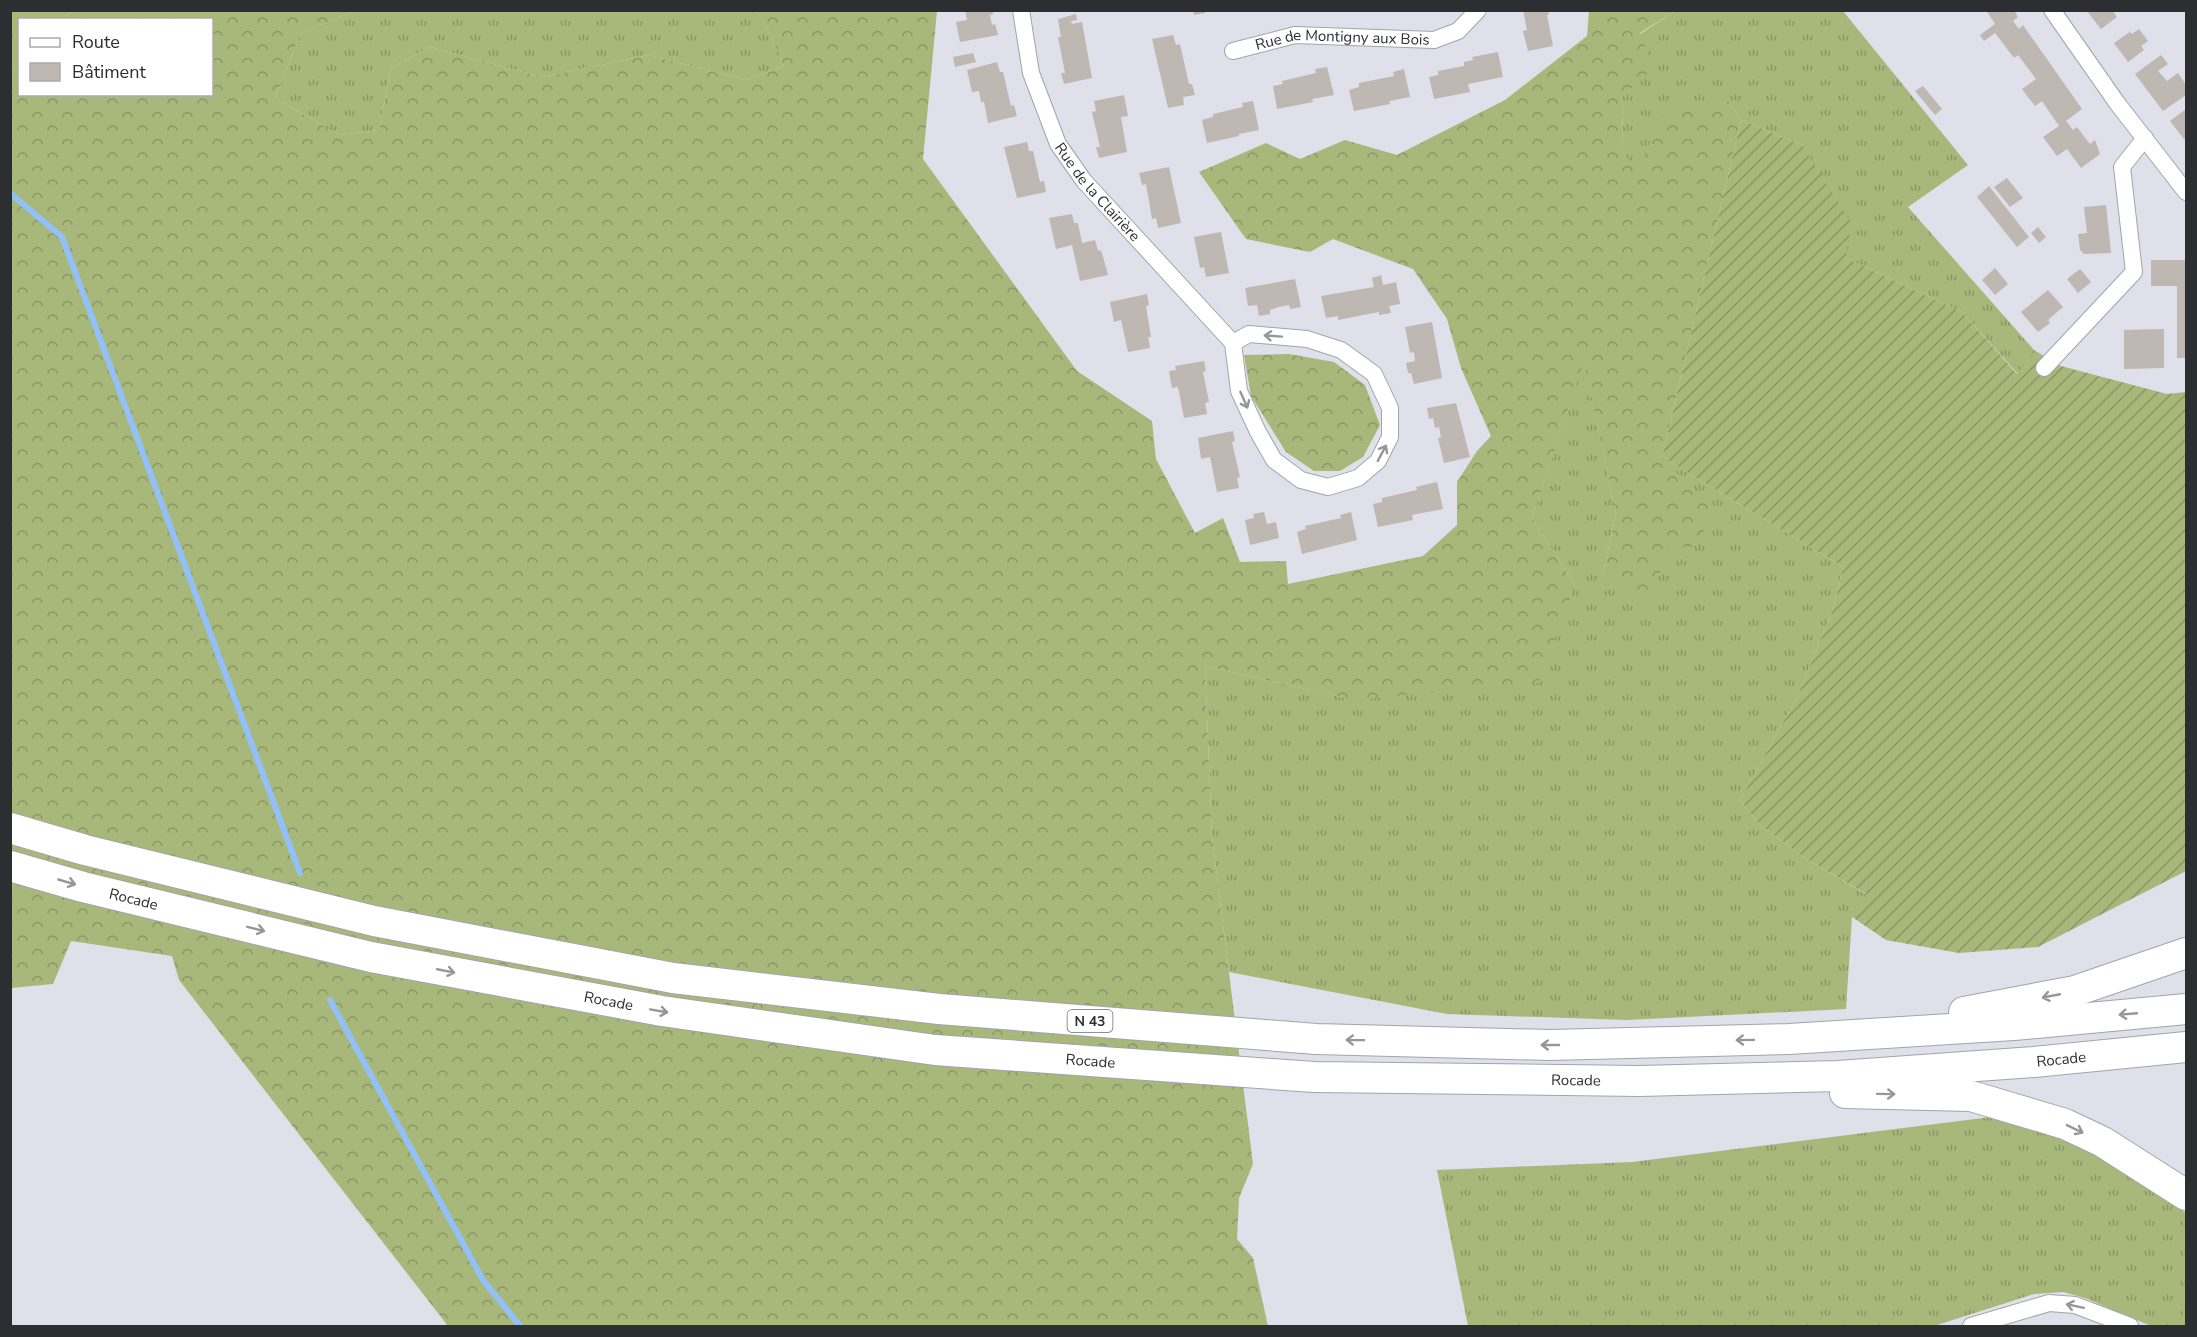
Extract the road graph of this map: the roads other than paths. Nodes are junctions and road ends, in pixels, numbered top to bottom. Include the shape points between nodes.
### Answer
1 (1021, 10) edge
2 (1478, 10) edge
3 (2052, 10) edge
4 (1233, 51) dead end
5 (2145, 138) junction
6 (2187, 192) edge
7 (1233, 343) junction
8 (2044, 368) dead end
9 (10, 828) edge
10 (10, 866) edge
11 (2187, 952) edge
12 (2187, 1009) edge
13 (1789, 1039) junction
14 (2187, 1047) edge
15 (1639, 1081) junction
16 (2187, 1195) edge
17 (1971, 1326) edge
18 (2130, 1326) edge

1 - 7 street, Rue de la Clairière via 1031,73 1058,144 1084,181
2 - 4 street, Rue de Montigny aux Bois via 1458,31 1434,40 1295,34
3 - 5 street
5 - 6 street
5 - 8 street via 2122,167 2134,272
7 -> 7 street via 1239,391 1274,460 1301,480 1328,487 1358,478 1378,461 1390,437 1390,408 1374,374 1341,350 1307,339 1249,334
13 -> 9 highway, N 43 via 1550,1045 1316,1039 939,1009 696,981 374,921
10 -> 15 highway, Rocade via 371,957 662,1011 935,1050 1314,1077
11 -> 13 highway via 2074,991
12 -> 13 highway, N 43
14 - 15 highway, Rocade via 1838,1076
15 -> 16 highway via 1770,1091 1971,1096 2065,1124 2103,1142
18 -> 17 street via 2075,1305 2049,1302

